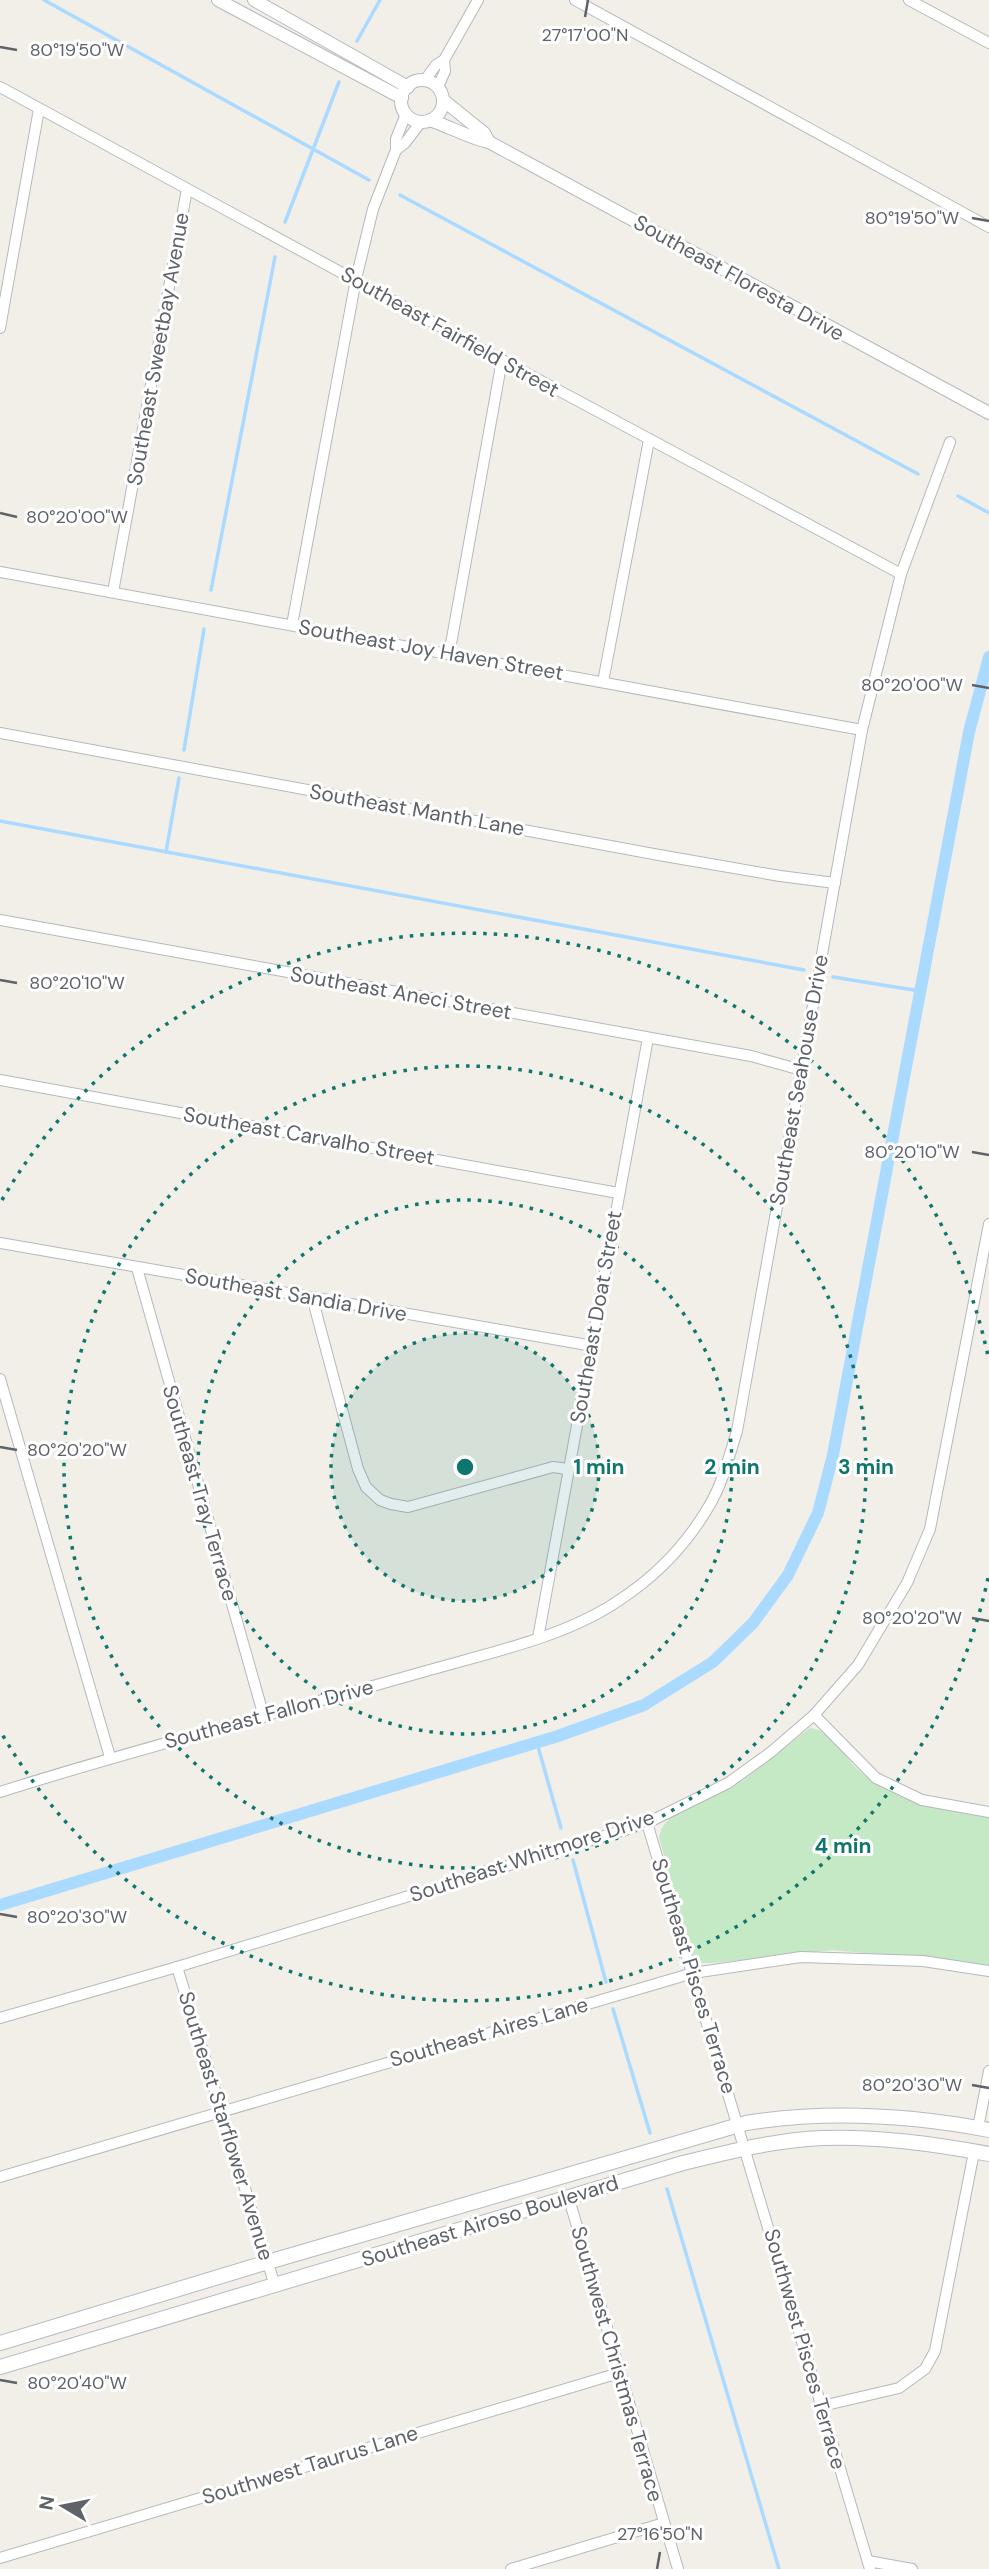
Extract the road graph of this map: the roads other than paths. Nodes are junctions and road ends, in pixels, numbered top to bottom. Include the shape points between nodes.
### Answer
1 (218, 0) edge
2 (478, 0) edge
3 (575, 0) edge
4 (909, 0) edge
5 (262, 2) edge
6 (989, 43) edge
7 (444, 60) junction
8 (425, 80) junction
9 (0, 87) edge
10 (438, 87) junction
11 (405, 92) junction
12 (443, 100) junction
13 (39, 109) junction
14 (406, 114) junction
15 (426, 121) junction
16 (489, 142) junction
17 (396, 150) junction
18 (187, 189) junction
19 (989, 227) edge
20 (356, 279) junction
21 (0, 328) edge
22 (502, 360) junction
23 (989, 413) edge
24 (649, 440) junction
25 (950, 442) dead end
26 (0, 572) edge
27 (901, 574) junction
28 (113, 592) junction
29 (292, 625) junction
30 (449, 655) junction
31 (603, 682) junction
32 (862, 730) junction
33 (0, 733) edge
34 (835, 883) junction
35 (0, 920) edge
36 (648, 1038) junction
37 (801, 1070) junction
38 (0, 1080) edge
39 (618, 1193) junction
40 (989, 1224) edge
41 (0, 1243) edge
42 (137, 1268) junction
43 (312, 1297) junction
44 (593, 1346) junction
45 (0, 1379) edge
46 (567, 1469) junction
47 (538, 1638) junction
48 (814, 1715) junction
49 (264, 1717) junction
50 (110, 1757) junction
51 (0, 1793) edge
52 (989, 1812) edge
53 (648, 1823) junction
54 (177, 1967) junction
55 (989, 1972) edge
56 (693, 1973) junction
57 (0, 2018) edge
58 (989, 2071) edge
59 (221, 2111) junction
60 (740, 2127) junction
61 (984, 2129) edge
62 (747, 2148) junction
63 (974, 2152) junction
64 (989, 2154) edge
65 (0, 2177) edge
66 (487, 2198) junction
67 (569, 2199) junction
68 (494, 2221) junction
69 (268, 2262) junction
70 (275, 2286) junction
71 (0, 2343) edge
72 (0, 2367) edge
73 (619, 2373) junction
74 (822, 2406) junction
75 (664, 2524) junction
76 (0, 2557) edge
77 (869, 2565) edge
78 (511, 2569) edge
79 (677, 2569) edge
80 (912, 2569) edge

1 - 11 street
2 - 7 street
3 - 19 street
4 - 6 street
5 - 11 street
7 - 8 street
7 - 10 street
8 - 10 street
8 - 11 street via 413,83
9 - 13 street, Southeast Fairfield Street
10 - 12 street
11 - 14 street
12 - 15 street via 440,112
12 - 16 street, Southeast Floresta Drive
13 - 18 street, Southeast Fairfield Street
13 - 21 street
14 - 15 street
14 - 17 street
15 - 16 street, Southeast Floresta Drive
15 - 17 street
16 - 23 street, Southeast Floresta Drive
17 - 20 street via 373,209
18 - 20 street, Southeast Fairfield Street
18 - 28 street, Southeast Sweetbay Avenue
20 - 22 street, Southeast Fairfield Street
20 - 29 street
22 - 24 street, Southeast Fairfield Street
22 - 30 street
24 - 27 street, Southeast Fairfield Street
24 - 31 street
25 - 27 street, Southeast Seahouse Drive
26 - 28 street, Southeast Joy Haven Street
27 - 32 street, Southeast Seahouse Drive
28 - 29 street, Southeast Joy Haven Street
29 - 30 street, Southeast Joy Haven Street
30 - 31 street, Southeast Joy Haven Street
31 - 32 street, Southeast Joy Haven Street
32 - 34 street, Southeast Seahouse Drive
33 - 34 street, Southeast Manth Lane
34 - 37 street, Southeast Seahouse Drive
35 - 36 street, Southeast Aneci Street
36 - 37 street, Southeast Aneci Street
36 - 39 street, Southeast Doat Street
37 - 47 street, Southeast Seahouse Drive via 737,1431 710,1505 667,1562 641,1584 592,1616
38 - 39 street, Southeast Carvalho Street
39 - 44 street, Southeast Doat Street
40 - 48 street, Southeast Whitmore Drive via 930,1528 907,1583 858,1665
41 - 42 street, Southeast Sandia Drive
42 - 43 street, Southeast Sandia Drive
42 - 49 street, Southeast Tray Terrace
43 - 44 street, Southeast Sandia Drive
43 - 46 street via 361,1478 372,1493 391,1504 416,1506 553,1467
44 - 46 street, Southeast Doat Street
45 - 50 street
46 - 47 street, Southeast Doat Street
47 - 49 street, Southeast Fallon Drive
48 - 52 street via 876,1778 922,1800
48 - 53 street, Southeast Whitmore Drive via 728,1783
49 - 50 street, Southeast Fallon Drive
50 - 51 street, Southeast Fallon Drive
53 - 54 street, Southeast Whitmore Drive
53 - 56 street, Southeast Pisces Terrace
54 - 57 street, Southeast Whitmore Drive
54 - 59 street, Southeast Starflower Avenue
55 - 56 street, Southeast Aires Lane via 923,1961 801,1957
56 - 59 street, Southeast Aires Lane
56 - 60 street, Southeast Pisces Terrace
58 - 61 street
59 - 65 street, Southeast Aires Lane
59 - 69 street, Southeast Starflower Avenue
60 - 61 main road, Southeast Airoso Boulevard via 782,2118 870,2116 919,2118
60 - 62 street, Southwest Pisces Terrace
60 - 66 main road, Southeast Airoso Boulevard
62 - 63 main road, Southeast Airoso Boulevard via 821,2138 867,2138
62 - 67 main road, Southeast Airoso Boulevard
62 - 74 street, Southwest Pisces Terrace
63 - 64 main road, Southeast Airoso Boulevard
63 - 74 street via 935,2351 925,2369 899,2388
66 - 68 main road
66 - 69 main road, Southeast Airoso Boulevard
67 - 68 main road, Southeast Airoso Boulevard
67 - 73 street, Southwest Christmas Terrace
68 - 70 main road, Southeast Airoso Boulevard
69 - 70 street, Southeast Starflower Avenue
69 - 71 main road, Southeast Airoso Boulevard
70 - 72 main road, Southeast Airoso Boulevard
73 - 75 street, Southwest Christmas Terrace
73 - 76 street, Southwest Taurus Lane
74 - 77 street, Southwest Pisces Terrace
75 - 78 street
75 - 79 street, Southwest Christmas Terrace
77 - 80 street

